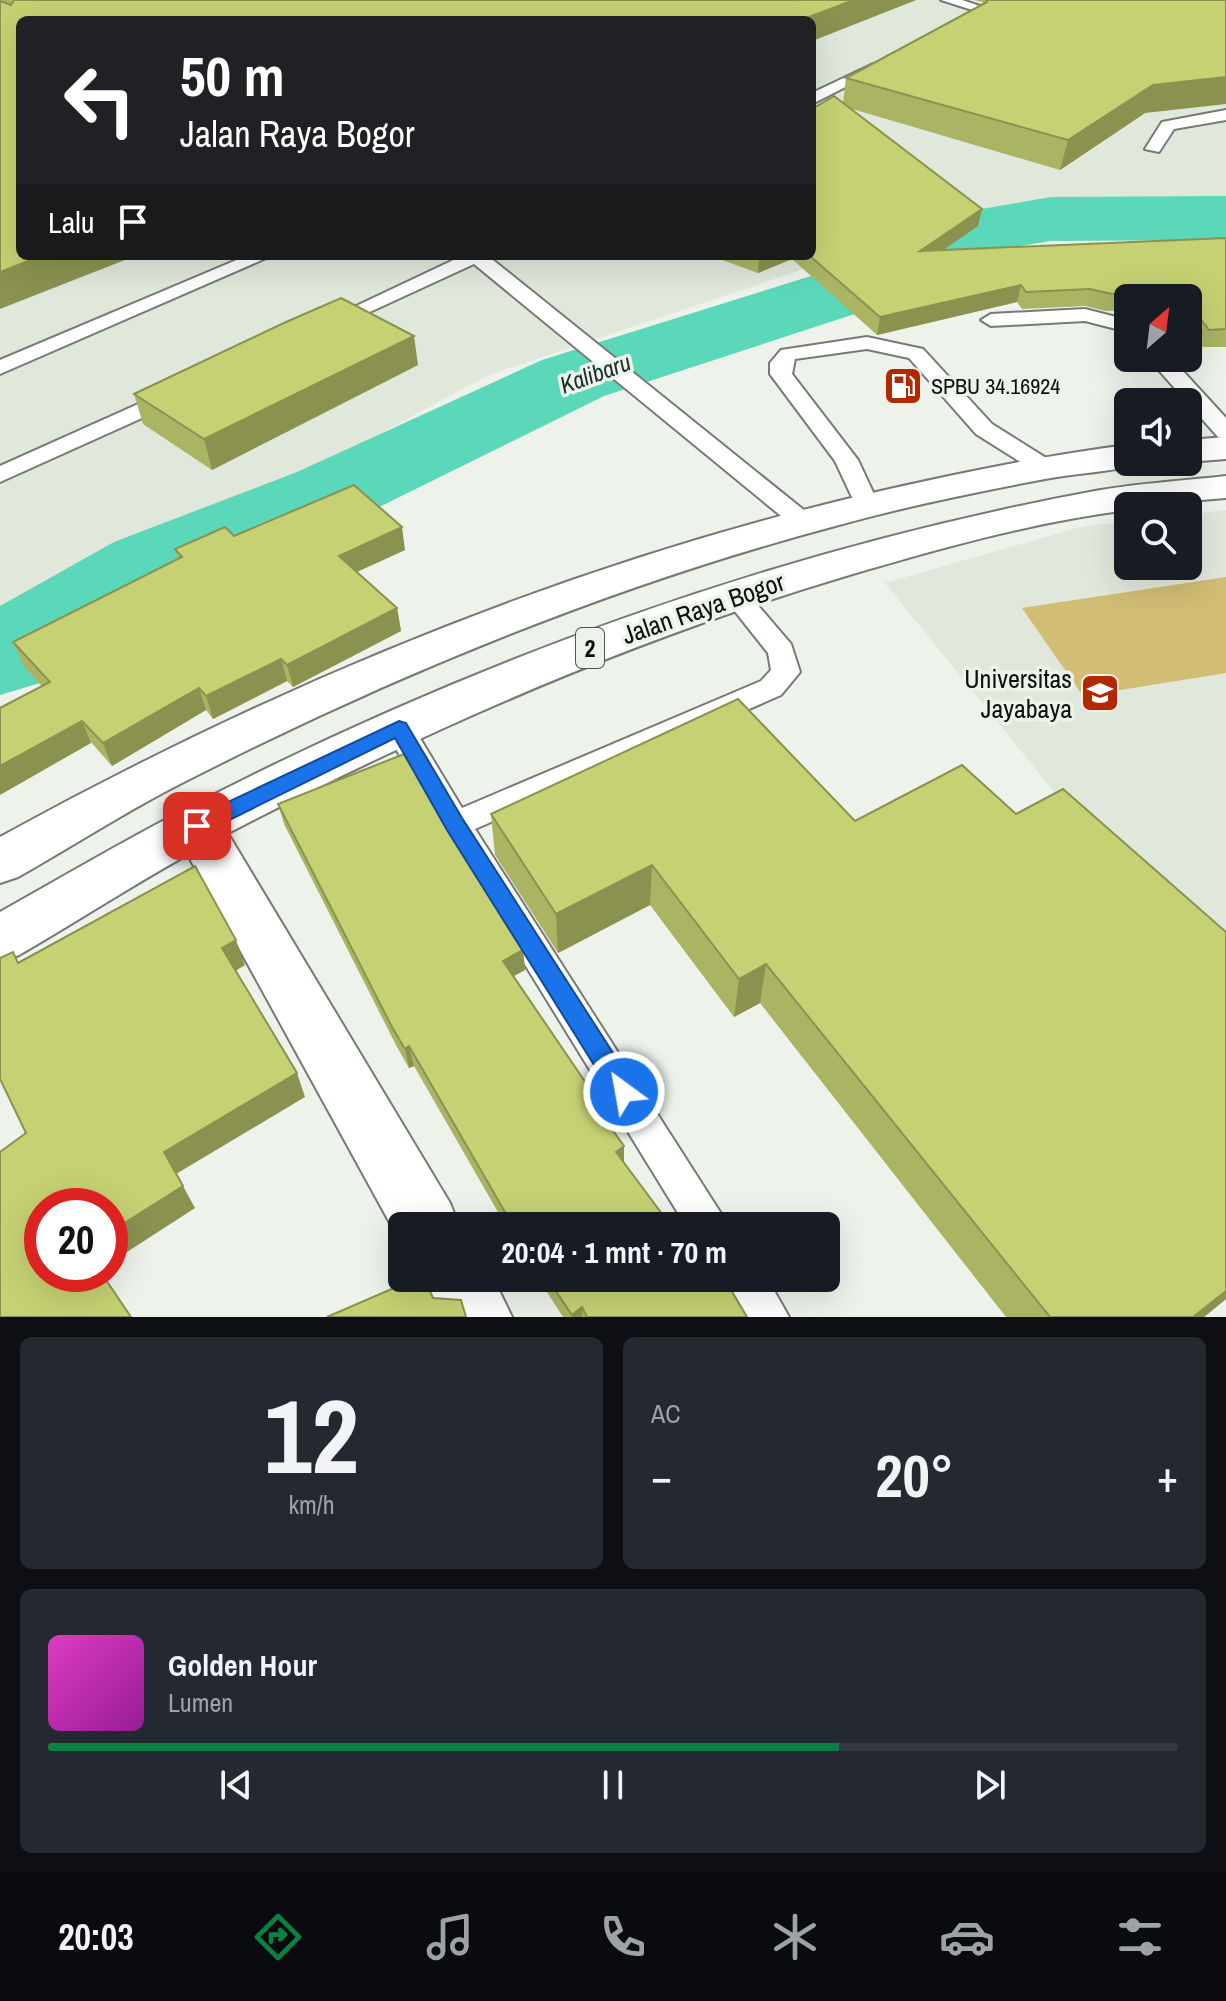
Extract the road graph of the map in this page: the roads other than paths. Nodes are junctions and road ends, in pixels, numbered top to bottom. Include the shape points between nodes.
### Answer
1 (947, 0) edge
2 (958, 24) edge
3 (892, 61) edge
4 (816, 97) edge
5 (1226, 115) edge
6 (1153, 149) dead end
7 (253, 260) edge
8 (467, 260) edge
9 (481, 260) edge
10 (991, 320) dead end
11 (1114, 322) edge
12 (303, 336) edge
13 (0, 368) edge
14 (1172, 372) edge
15 (188, 389) edge
16 (1226, 432) edge
17 (1226, 448) edge
18 (1202, 450) edge
19 (1114, 458) edge
20 (1046, 468) junction
21 (0, 475) edge
22 (1226, 487) edge
23 (867, 505) junction
24 (801, 520) junction
25 (842, 562) junction
26 (735, 595) junction
27 (399, 728) junction
28 (455, 824) junction
29 (197, 826) junction
30 (0, 862) edge
31 (0, 939) edge
32 (419, 1212) edge
33 (700, 1212) edge
34 (464, 1292) edge
35 (751, 1292) edge
36 (478, 1317) edge
37 (767, 1317) edge

1 - 2 lane via 992,10
3 - 4 lane
5 - 6 lane via 1168,125
7 - 13 lane
8 - 12 lane
9 - 24 lane
10 - 11 lane via 1085,315
14 - 16 lane
15 - 21 lane
17 - 18 main road
19 - 20 main road, Jalan Raya Bogor / 2
20 - 23 main road, Jalan Raya Bogor / 2
20 - 23 lane via 984,429 916,353 867,343 788,354 781,374 846,460
22 - 25 main road, Jalan Raya Bogor / 2 via 1010,518
23 - 24 main road, Jalan Raya Bogor / 2
24 - 25 main road
24 - 30 main road, Jalan Raya Bogor / 2 via 539,607 374,674 157,774
25 - 26 main road, Jalan Raya Bogor / 2
26 - 27 main road, Jalan Raya Bogor / 2 via 571,655
26 - 28 lane via 781,651 786,672 771,688
27 - 28 lane
27 - 29 main road, Jalan Raya Bogor / 2
28 - 33 lane
29 - 31 main road, Jalan Raya Bogor / 2
29 - 32 main road
34 - 36 main road
35 - 37 lane

